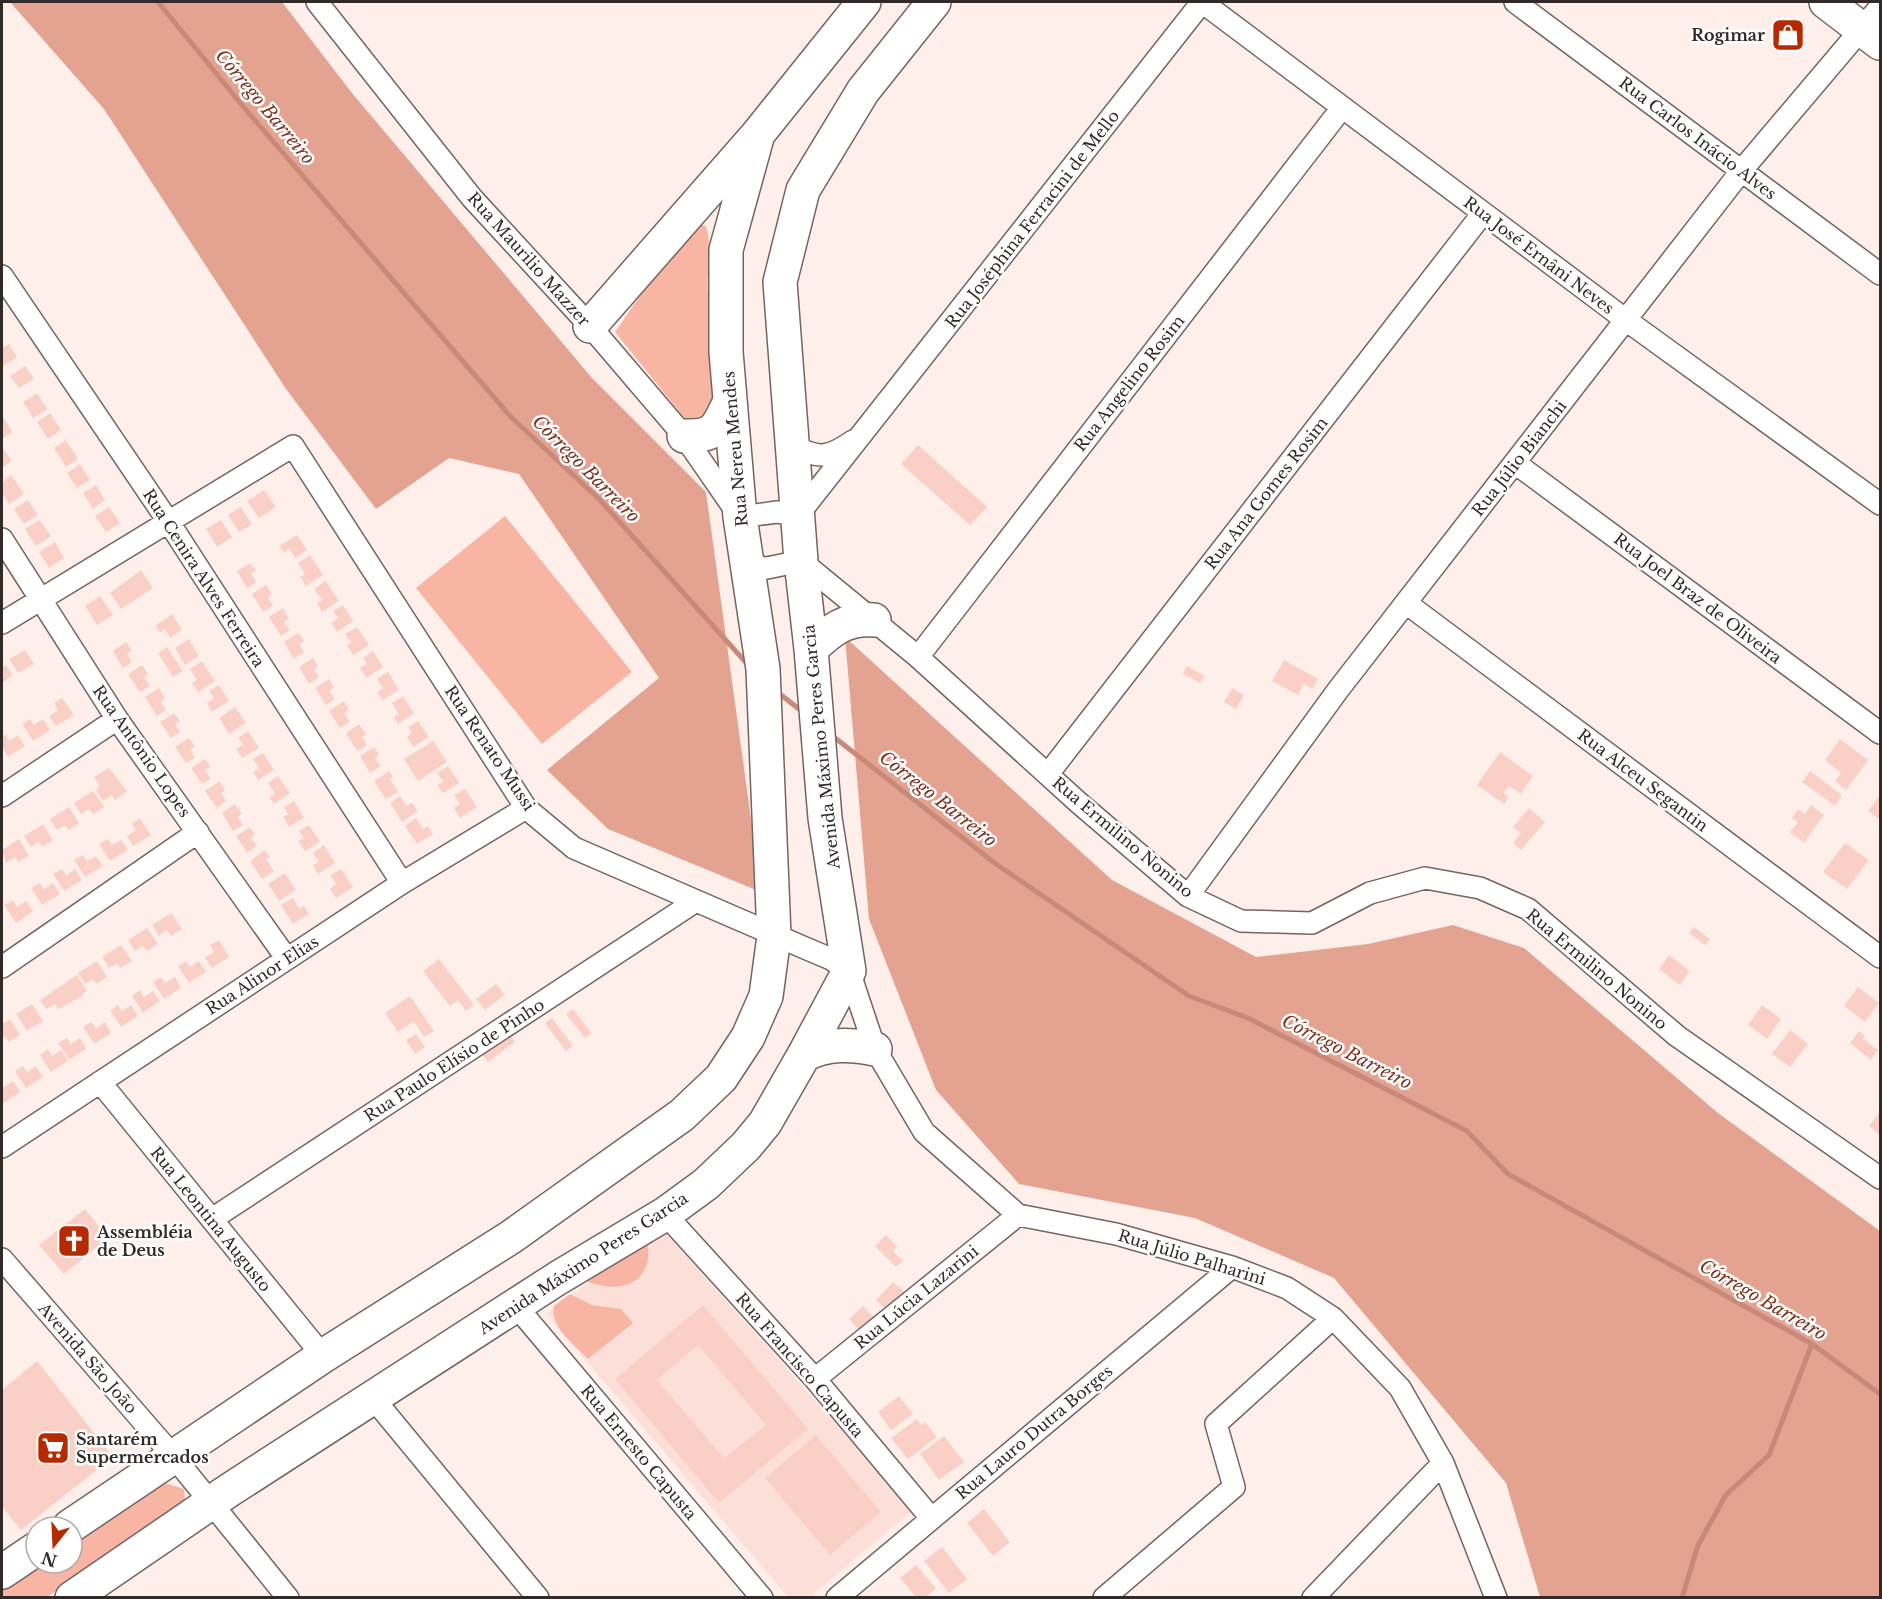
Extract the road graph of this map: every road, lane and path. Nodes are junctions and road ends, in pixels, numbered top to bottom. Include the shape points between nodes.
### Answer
1 (316, 2) edge
2 (864, 2) edge
3 (934, 2) edge
4 (1202, 2) edge
5 (1515, 2) edge
6 (1826, 2) edge
7 (1874, 26) edge
8 (1341, 109) junction
9 (758, 134) junction
10 (1742, 170) junction
11 (1483, 213) junction
12 (1881, 274) edge
13 (2, 276) edge
14 (1626, 320) junction
15 (590, 326) junction
16 (730, 402) junction
17 (684, 436) junction
18 (861, 436) junction
19 (791, 445) junction
20 (1515, 463) junction
21 (1881, 504) edge
22 (798, 515) junction
23 (740, 517) junction
24 (168, 521) junction
25 (2, 539) edge
26 (801, 561) junction
27 (747, 566) junction
28 (40, 598) junction
29 (1406, 603) junction
30 (874, 620) junction
31 (2, 623) edge
32 (811, 649) junction
33 (918, 657) junction
34 (117, 719) junction
35 (1881, 733) edge
36 (1048, 774) junction
37 (2, 796) edge
38 (526, 808) junction
39 (198, 832) junction
40 (402, 883) junction
41 (1188, 896) junction
42 (696, 901) junction
43 (774, 936) junction
44 (1881, 957) edge
45 (287, 959) junction
46 (2, 967) edge
47 (849, 971) junction
48 (875, 1049) junction
49 (804, 1055) junction
50 (100, 1082) junction
51 (2, 1147) edge
52 (1881, 1178) edge
53 (665, 1214) junction
54 (1018, 1215) junction
55 (212, 1219) junction
56 (2, 1259) edge
57 (1232, 1267) junction
58 (516, 1306) junction
59 (1333, 1318) junction
60 (323, 1356) junction
61 (815, 1379) junction
62 (373, 1398) junction
63 (174, 1457) junction
64 (1443, 1463) junction
65 (209, 1503) junction
66 (84, 1517) edge
67 (931, 1518) junction
68 (72, 1598) edge
69 (288, 1598) edge
70 (538, 1598) edge
71 (762, 1598) edge
72 (837, 1598) edge
73 (1104, 1598) edge
74 (1313, 1598) edge
75 (1496, 1598) edge

1 - 15 street, Rua Maurilio Mazzer via 472,198
2 - 9 main road, Rua Nereu Mendes
3 - 19 main road via 863,91 803,190 780,282
4 - 8 street, Rua José Ernâni Neves
4 - 18 street, Rua Joséphina Ferracini de Mello
5 - 10 street, Rua Carlos Inácio Alves
6 - 7 main road
7 - 10 street, Rua Júlio Bianchi
8 - 11 street, Rua José Ernâni Neves
8 - 33 street, Rua Angelino Rosim
9 - 15 main road
9 - 16 main road, Rua Nereu Mendes via 726,250
10 - 12 street, Rua Carlos Inácio Alves
10 - 14 street, Rua Júlio Bianchi
11 - 14 street, Rua José Ernâni Neves
11 - 36 street, Rua Ana Gomes Rosim
13 - 24 street, Rua Cenira Alves Ferreira
14 - 20 street, Rua Júlio Bianchi
14 - 21 street, Rua José Ernâni Neves
15 - 17 street, Rua Maurilio Mazzer
16 - 17 main road via 717,427 704,437
16 - 23 main road, Rua Nereu Mendes
17 - 23 street, Rua Maurilio Mazzer
18 - 19 street, Rua Joséphina Ferracini de Mello via 838,452 815,457
18 - 22 street, Rua Joséphina Ferracini de Mello
19 - 22 main road
20 - 29 street, Rua Júlio Bianchi
20 - 35 street, Rua Joel Braz de Oliveira
22 - 23 street via 777,512
22 - 26 main road, Avenida Máximo Peres Garcia
23 - 27 main road, Rua Nereu Mendes
24 - 28 street
24 - 38 street, Rua Renato Mussi via 293,446
24 - 40 street, Rua Cenira Alves Ferreira
25 - 28 street, Rua Antônio Lopes
26 - 27 street via 776,567
26 - 30 street, Rua Ermilino Nonino
26 - 32 main road, Avenida Máximo Peres Garcia
27 - 43 main road, Rua Nereu Mendes via 763,669
28 - 31 street
28 - 34 street, Rua Antônio Lopes
29 - 41 street, Rua Júlio Bianchi
29 - 44 street, Rua Alceu Segantin
30 - 32 main road via 860,619 836,626
30 - 33 street, Rua Ermilino Nonino
32 - 47 main road, Avenida Máximo Peres Garcia via 825,818
33 - 36 street, Rua Ermilino Nonino
34 - 37 street
34 - 39 street, Rua Antônio Lopes
36 - 41 street, Rua Ermilino Nonino
38 - 40 street, Rua Alinor Elias
38 - 42 street, Rua Renato Mussi via 574,848
39 - 45 street, Rua Antônio Lopes
39 - 46 street
40 - 45 street, Rua Alinor Elias
41 - 52 street, Rua Ermilino Nonino via 1241,921 1312,923 1370,893 1425,878 1480,888 1528,909 1677,1036
42 - 43 street, Rua Renato Mussi
42 - 55 street, Rua Paulo Elísio de Pinho
43 - 47 street, Rua Renato Mussi via 831,959
43 - 60 main road via 766,996 735,1060 705,1095 512,1237
45 - 50 street, Rua Alinor Elias
47 - 48 street
47 - 49 main road, Avenida Máximo Peres Garcia
48 - 49 main road via 829,1046
48 - 54 street via 924,1132
49 - 53 main road, Avenida Máximo Peres Garcia via 765,1123 746,1146 706,1184
50 - 51 street, Rua Alinor Elias
50 - 55 street, Rua Leontina Augusto
53 - 58 main road, Avenida Máximo Peres Garcia
53 - 61 street, Rua Francisco Capusta
54 - 57 street, Rua Júlio Palharini via 1116,1234
54 - 61 street, Rua Lúcia Lazarini
55 - 60 street, Rua Leontina Augusto
56 - 63 street, Avenida São João
57 - 59 street, Rua Júlio Palharini via 1287,1288
57 - 67 street, Rua Lauro Dutra Borges
58 - 62 main road, Avenida Máximo Peres Garcia
58 - 71 street, Rua Ernesto Capusta
59 - 64 street, Rua Júlio Palharini via 1400,1388
59 - 73 street via 1216,1424 1234,1486
60 - 63 main road
61 - 67 street, Rua Francisco Capusta
62 - 65 main road, Avenida Máximo Peres Garcia
62 - 70 street
63 - 65 street, Avenida São João
63 - 66 main road
64 - 74 street
64 - 75 street, Rua Júlio Palharini
65 - 68 main road, Avenida Máximo Peres Garcia
65 - 69 street, Avenida São João
67 - 72 street, Rua Lauro Dutra Borges

